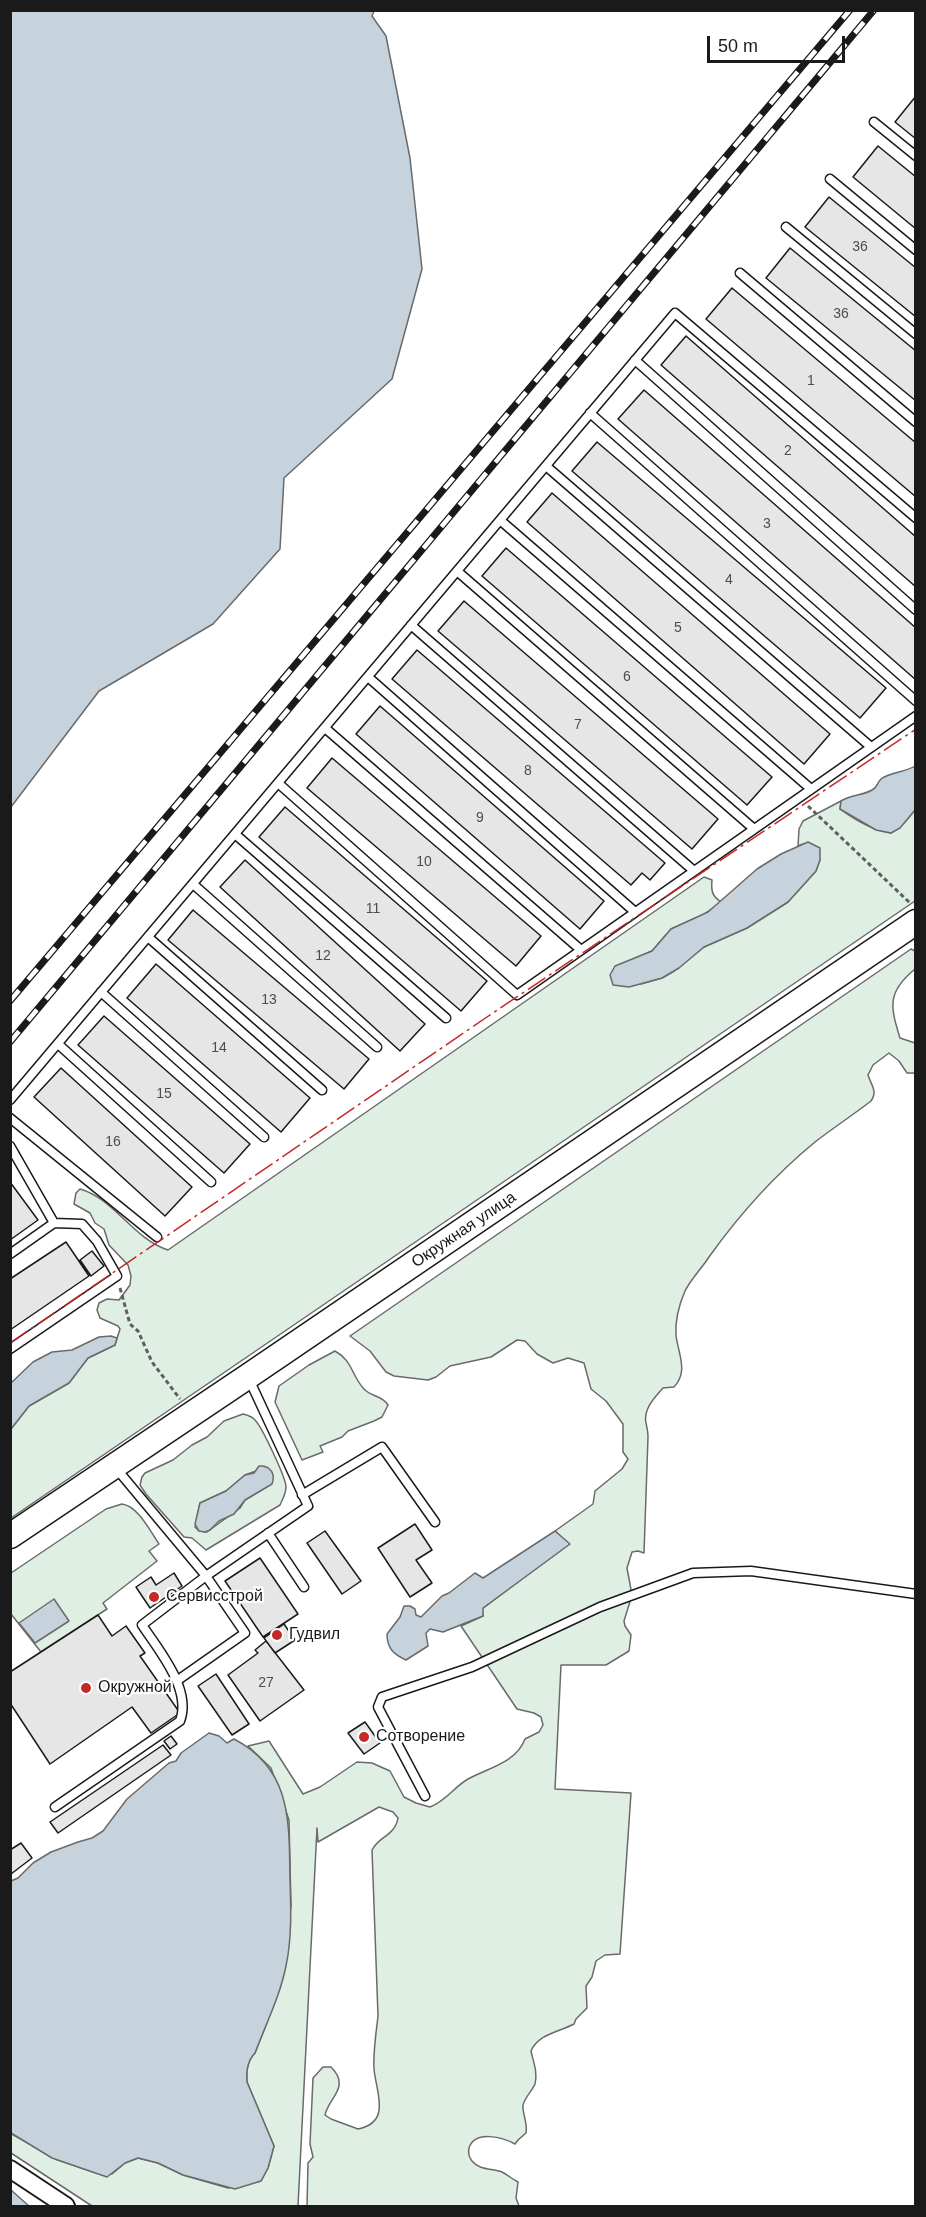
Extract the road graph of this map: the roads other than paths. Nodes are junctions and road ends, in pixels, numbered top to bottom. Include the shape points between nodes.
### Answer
1 (874, 123) dead end
2 (915, 156) edge
3 (830, 179) dead end
4 (786, 227) dead end
5 (915, 250) edge
6 (740, 273) dead end
7 (915, 334) edge
8 (635, 360) junction
9 (590, 414) junction
10 (915, 422) edge
11 (546, 466) junction
12 (915, 518) edge
13 (500, 520) junction
14 (457, 571) junction
15 (915, 610) edge
16 (411, 625) junction
17 (368, 677) junction
18 (915, 701) edge
19 (915, 716) edge
20 (325, 728) junction
21 (872, 747) junction
22 (278, 783) junction
23 (811, 789) junction
24 (754, 829) junction
25 (235, 834) junction
26 (694, 871) junction
27 (193, 884) junction
28 (635, 912) junction
29 (915, 922) edge
30 (148, 937) junction
31 (581, 950) junction
32 (101, 992) junction
33 (446, 1018) dead end
34 (58, 1044) junction
35 (377, 1047) dead end
36 (322, 1090) dead end
37 (10, 1100) edge
38 (10, 1118) edge
39 (264, 1137) dead end
40 (10, 1146) edge
41 (211, 1182) dead end
42 (54, 1223) junction
43 (157, 1237) dead end
44 (10, 1254) edge
45 (10, 1349) edge
46 (248, 1377) junction
47 (115, 1467) junction
48 (302, 1495) junction
49 (435, 1522) dead end
50 (268, 1533) junction
51 (10, 1536) edge
52 (206, 1576) junction
53 (304, 1587) dead end
54 (915, 1594) edge
55 (178, 1680) junction
56 (425, 1796) dead end
57 (55, 1807) dead end
58 (10, 2169) edge
59 (66, 2206) edge

1 - 2 lane
3 - 5 lane
4 - 7 lane
6 - 10 lane
8 - 9 lane
8 - 12 lane via 675,313
8 - 15 lane
9 - 11 lane
9 - 18 lane
11 - 13 lane
11 - 21 lane
13 - 14 lane
13 - 23 lane
14 - 16 lane
14 - 24 lane
16 - 17 lane
16 - 26 lane
17 - 20 lane
17 - 28 lane
19 - 21 lane
20 - 22 lane
20 - 31 lane
21 - 23 lane
22 - 25 lane
22 - 31 lane via 517,995
23 - 24 lane
24 - 26 lane
25 - 27 lane
25 - 33 lane
26 - 28 lane
27 - 30 lane
27 - 35 lane
28 - 31 lane
29 - 46 main road, Окружная улица
30 - 32 lane
30 - 36 lane
32 - 34 lane
32 - 39 lane
34 - 37 lane
34 - 41 lane
38 - 43 lane
40 - 42 lane
42 - 44 lane
42 - 45 lane via 82,1224 117,1276
46 - 47 main road, Окружная улица
46 - 48 lane
47 - 51 main road, Окружная улица
47 - 52 lane
48 - 49 lane via 382,1447
48 - 50 lane via 308,1506
50 - 52 lane
50 - 53 lane
52 - 55 lane via 142,1625
52 - 55 lane via 245,1632
54 - 56 lane via 751,1571 693,1573 600,1607 472,1667 382,1697 378,1707
55 - 57 lane via 183,1714 180,1721
58 - 59 street

